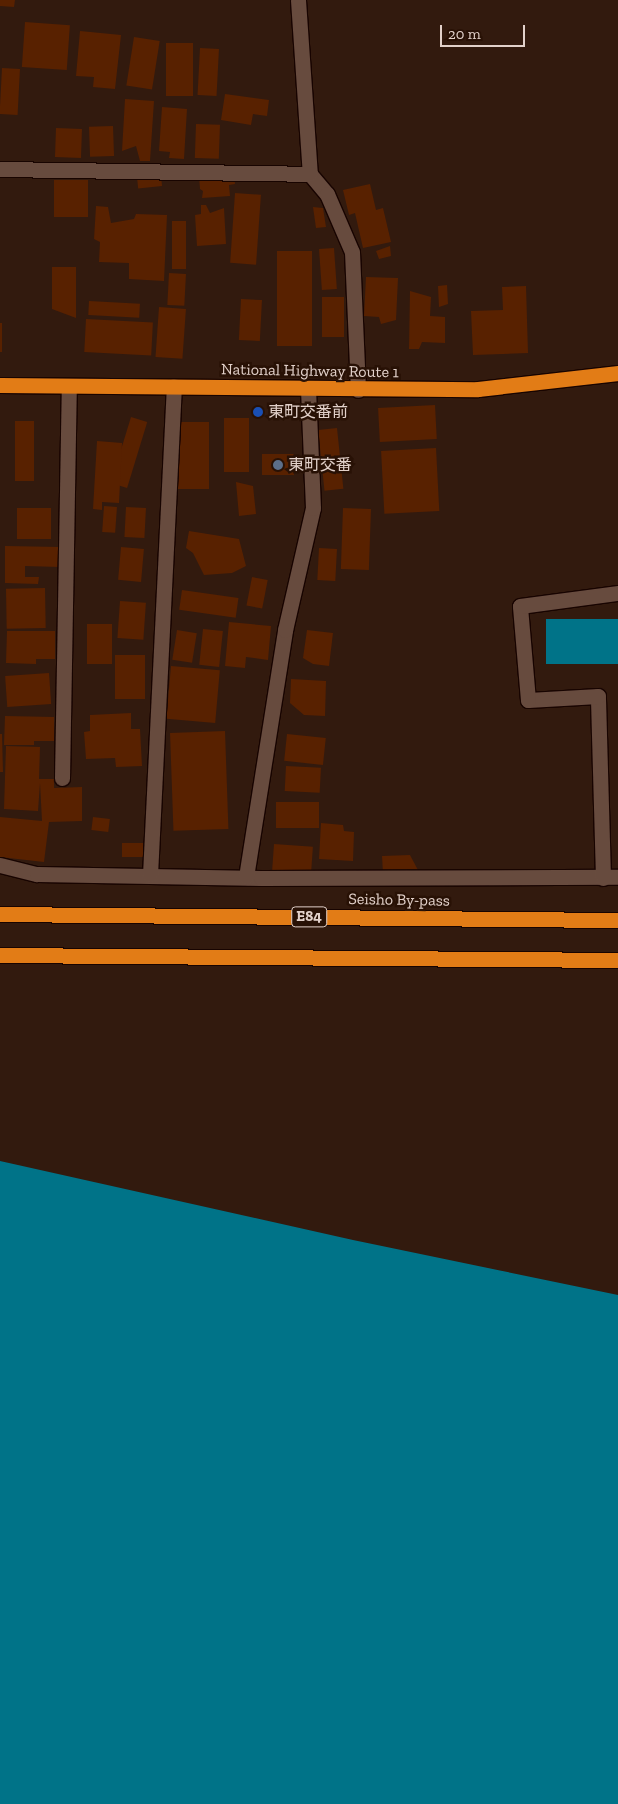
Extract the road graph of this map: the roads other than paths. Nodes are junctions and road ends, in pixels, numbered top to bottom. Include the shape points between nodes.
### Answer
1 (298, 0) edge
2 (0, 169) edge
3 (310, 174) junction
4 (618, 373) edge
5 (0, 385) edge
6 (69, 386) junction
7 (174, 387) junction
8 (308, 389) junction
9 (358, 390) junction
10 (618, 593) edge
11 (62, 778) dead end
12 (0, 865) edge
13 (150, 875) junction
14 (246, 878) junction
15 (611, 878) edge
16 (0, 914) edge
17 (618, 920) edge
18 (0, 955) edge
19 (618, 960) edge

1 - 3 street
2 - 3 street
3 - 9 street via 327,194 352,252
4 - 9 highway, National Highway Route 1 via 478,390
5 - 6 highway, National Highway Route 1
6 - 7 highway, National Highway Route 1
6 - 11 street
7 - 8 highway, National Highway Route 1
7 - 13 street
8 - 9 highway, National Highway Route 1
8 - 14 street via 313,508 285,630
10 - 15 street via 520,606 528,700 598,696
12 - 13 street via 37,874
13 - 14 street
14 - 15 street
16 - 17 highway, Seisho By-pass / E84
18 - 19 highway

